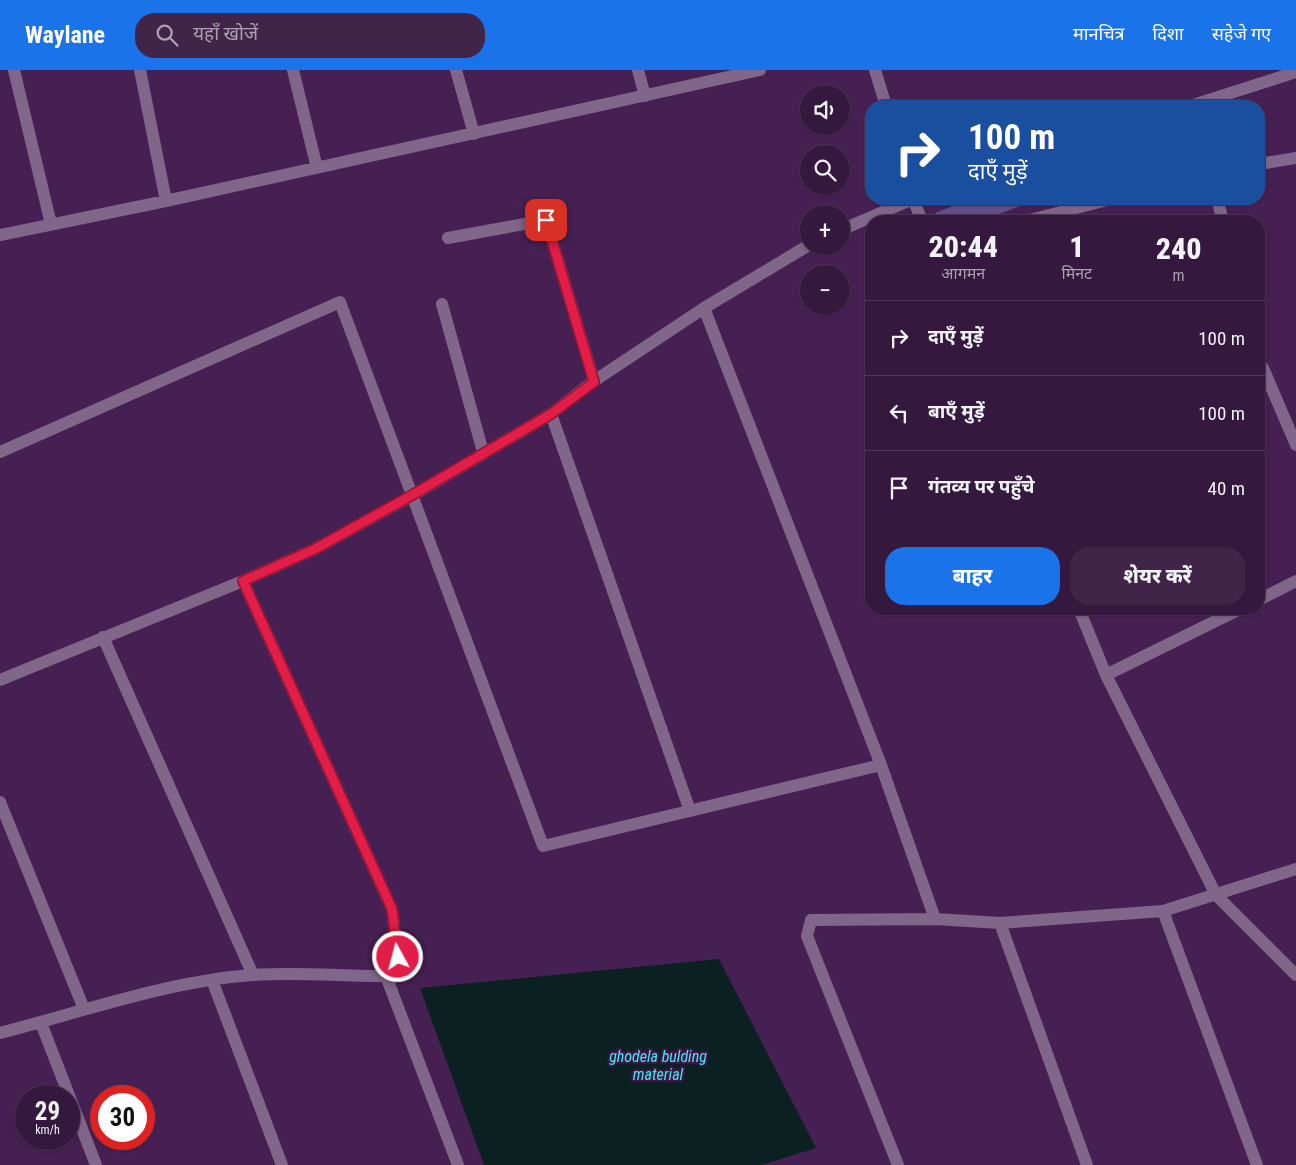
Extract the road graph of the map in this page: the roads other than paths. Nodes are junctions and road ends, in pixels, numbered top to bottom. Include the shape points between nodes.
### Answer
1 (14, 70) edge
2 (140, 70) edge
3 (293, 70) edge
4 (456, 70) edge
5 (638, 70) edge
6 (760, 70) edge
7 (875, 70) edge
8 (1296, 72) edge
9 (645, 96) junction
10 (884, 100) edge
11 (1209, 100) edge
12 (474, 134) junction
13 (1296, 158) edge
14 (1265, 163) edge
15 (317, 168) junction
16 (166, 201) junction
17 (899, 205) edge
18 (1094, 205) edge
19 (876, 215) edge
20 (1066, 215) edge
21 (865, 220) edge
22 (51, 224) junction
23 (850, 226) edge
24 (0, 235) edge
25 (448, 238) dead end
26 (800, 250) edge
27 (442, 304) dead end
28 (704, 308) junction
29 (1265, 377) edge
30 (594, 382) junction
31 (551, 414) junction
32 (1296, 445) edge
33 (0, 452) edge
34 (483, 452) junction
35 (414, 494) junction
36 (243, 581) junction
37 (1296, 581) edge
38 (1265, 597) edge
39 (1081, 615) edge
40 (1228, 615) edge
41 (103, 637) junction
42 (1106, 675) junction
43 (0, 680) edge
44 (881, 765) junction
45 (0, 802) edge
46 (690, 811) junction
47 (1296, 869) edge
48 (1216, 895) junction
49 (1163, 911) junction
50 (935, 918) junction
51 (1000, 923) junction
52 (253, 975) junction
53 (1296, 975) edge
54 (386, 976) junction
55 (212, 980) junction
56 (84, 1009) junction
57 (41, 1022) junction
58 (0, 1033) edge
59 (96, 1165) edge
60 (282, 1165) edge
61 (458, 1165) edge
62 (898, 1165) edge
63 (1087, 1165) edge
64 (1257, 1165) edge

1 - 22 street
2 - 16 street
3 - 15 street
4 - 12 street
5 - 9 street
6 - 9 street
7 - 10 street
8 - 11 street
9 - 12 street
12 - 15 street
13 - 14 street
15 - 16 street
16 - 22 street
17 - 19 street
18 - 20 street
21 - 23 street
22 - 24 street
25 - 30 street via 546,220
26 - 28 street
27 - 34 street
28 - 30 street
28 - 44 street
29 - 32 street
30 - 31 street
31 - 34 street
31 - 46 street
33 - 35 street via 340,302
34 - 35 street
35 - 36 street via 315,549
35 - 46 street via 543,846
36 - 41 street
36 - 54 street via 392,909 398,957
37 - 38 street
39 - 42 street
40 - 42 street
41 - 43 street
41 - 52 street
42 - 48 street
44 - 46 street
44 - 50 street
45 - 56 street
47 - 48 street
48 - 49 street
48 - 53 street
49 - 51 street
49 - 64 street
50 - 51 street
50 - 62 street via 811,920 807,936
51 - 63 street
52 - 54 street
52 - 55 street
54 - 61 street
55 - 56 street
55 - 60 street
56 - 57 street
57 - 58 street
57 - 59 street

